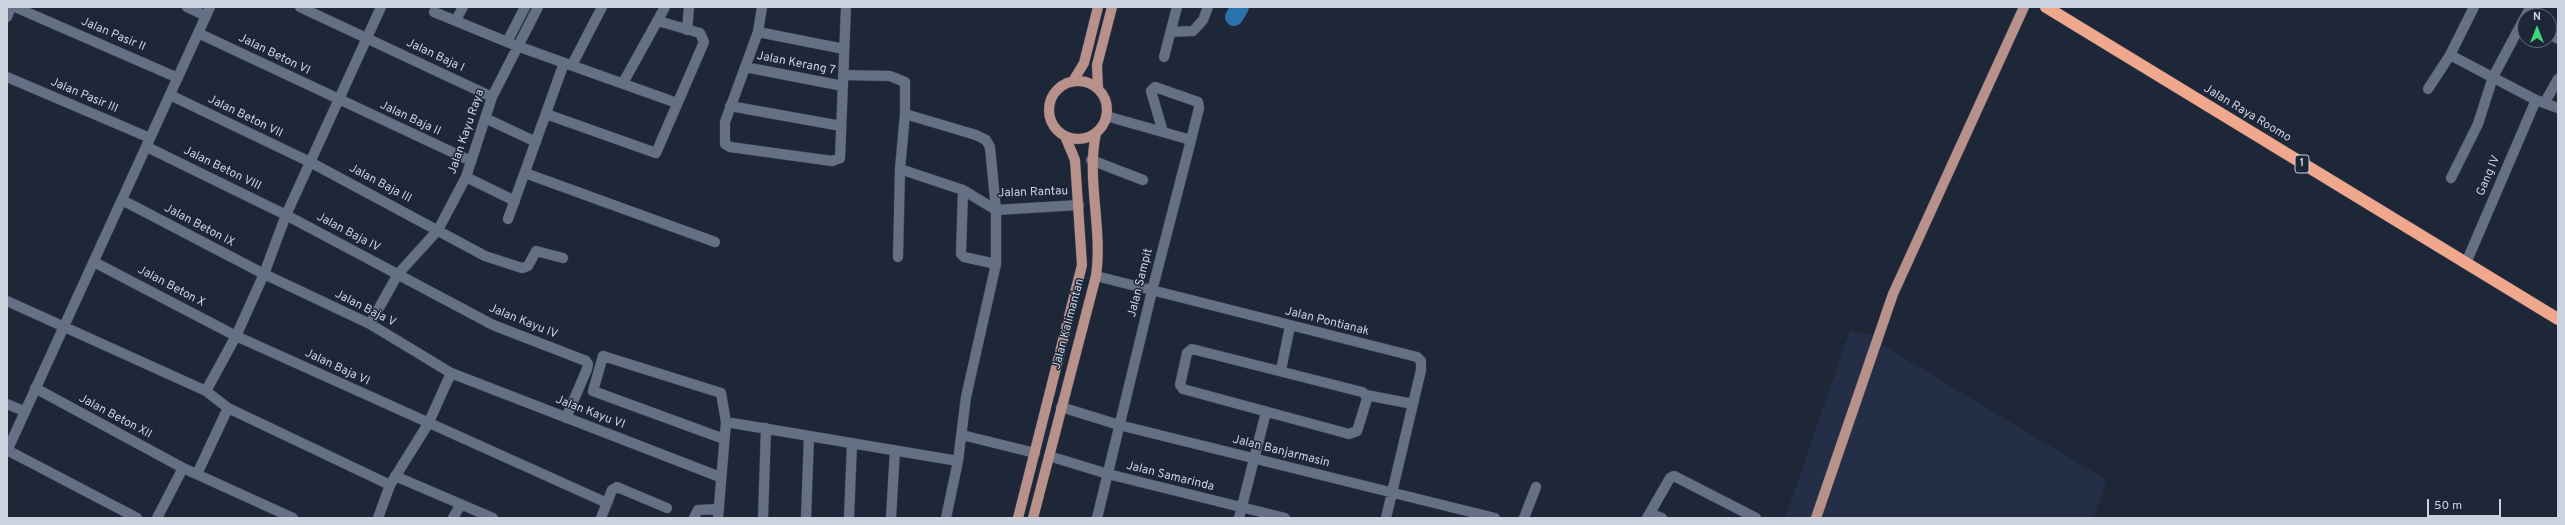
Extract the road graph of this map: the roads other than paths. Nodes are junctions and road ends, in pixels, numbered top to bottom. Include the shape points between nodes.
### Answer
1 (11, 7) edge
2 (15, 7) edge
3 (187, 7) edge
4 (300, 7) edge
5 (381, 7) edge
6 (463, 7) edge
7 (525, 7) edge
8 (538, 7) edge
9 (602, 7) edge
10 (666, 7) edge
11 (689, 7) edge
12 (762, 7) edge
13 (1098, 7) edge
14 (1112, 7) edge
15 (1177, 7) edge
16 (1208, 7) edge
17 (2024, 7) edge
18 (2046, 7) edge
19 (2474, 7) edge
20 (843, 8) edge
21 (208, 11) edge
22 (434, 12) dead end
23 (7, 17) edge
24 (456, 20) junction
25 (658, 21) junction
26 (687, 30) junction
27 (758, 32) junction
28 (1171, 32) junction
29 (198, 33) junction
30 (2517, 34) edge
31 (366, 39) junction
32 (507, 42) junction
33 (517, 46) junction
34 (844, 49) junction
35 (2450, 55) junction
36 (1164, 57) dead end
37 (568, 64) junction
38 (745, 67) junction
39 (843, 75) junction
40 (2493, 77) junction
41 (9, 78) edge
42 (178, 78) junction
43 (2558, 79) edge
44 (1073, 81) junction
45 (623, 83) junction
46 (843, 86) junction
47 (1098, 88) junction
48 (7, 89) edge
49 (2428, 89) dead end
50 (170, 95) junction
51 (492, 97) junction
52 (338, 100) junction
53 (2541, 101) junction
54 (677, 103) junction
55 (730, 106) junction
56 (2558, 108) edge
57 (546, 114) junction
58 (905, 114) junction
59 (1106, 116) junction
60 (485, 118) junction
61 (841, 126) junction
62 (1163, 132) junction
63 (1096, 133) junction
64 (1065, 136) junction
65 (1191, 140) junction
66 (148, 142) junction
67 (536, 142) junction
68 (1091, 160) junction
69 (471, 161) junction
70 (310, 162) junction
71 (900, 169) junction
72 (525, 173) junction
73 (466, 177) junction
74 (2451, 178) dead end
75 (1143, 180) dead end
76 (963, 190) junction
77 (122, 200) junction
78 (515, 201) junction
79 (1079, 205) junction
80 (996, 210) junction
81 (286, 215) junction
82 (508, 218) dead end
83 (438, 230) junction
84 (715, 242) dead end
85 (898, 257) dead end
86 (563, 258) dead end
87 (94, 262) junction
88 (2466, 263) junction
89 (996, 264) junction
90 (264, 274) junction
91 (398, 274) junction
92 (1096, 276) junction
93 (1152, 290) junction
94 (7, 301) edge
95 (2558, 319) edge
96 (370, 324) junction
97 (1290, 326) junction
98 (65, 327) junction
99 (1066, 330) junction
100 (1080, 334) junction
101 (236, 336) junction
102 (1281, 370) junction
103 (451, 373) junction
104 (35, 388) junction
105 (206, 391) junction
106 (1366, 395) junction
107 (7, 404) edge
108 (1413, 404) junction
109 (1061, 407) junction
110 (228, 408) junction
111 (24, 411) junction
112 (1266, 412) junction
113 (566, 418) junction
114 (726, 422) junction
115 (428, 424) junction
116 (1119, 425) junction
117 (766, 428) junction
118 (962, 435) junction
119 (809, 436) junction
120 (724, 439) junction
121 (852, 443) junction
122 (7, 450) edge
123 (895, 450) junction
124 (1035, 453) junction
125 (1049, 456) junction
126 (1254, 459) junction
127 (958, 461) junction
128 (183, 468) junction
129 (197, 474) junction
130 (1108, 474) junction
131 (720, 478) junction
132 (392, 481) junction
133 (1027, 485) junction
134 (1536, 487) dead end
135 (1040, 488) junction
136 (1391, 492) junction
137 (461, 504) junction
138 (607, 504) junction
139 (668, 508) dead end
140 (1240, 513) edge
141 (718, 514) edge
142 (1649, 515) edge
143 (137, 518) edge
144 (157, 518) edge
145 (293, 518) edge
146 (378, 518) edge
147 (453, 518) edge
148 (493, 518) edge
149 (601, 518) edge
150 (694, 518) edge
151 (762, 518) edge
152 (806, 518) edge
153 (849, 518) edge
154 (891, 518) edge
155 (946, 518) edge
156 (1018, 518) edge
157 (1033, 518) edge
158 (1097, 518) edge
159 (1285, 518) edge
160 (1386, 518) edge
161 (1495, 518) edge
162 (1524, 518) edge
163 (1662, 518) edge
164 (1756, 518) edge
165 (1816, 518) edge

1 - 23 street
2 - 42 street, Jalan Pasir II
3 - 21 street
4 - 31 street, Jalan Baja I
5 - 31 street
6 - 24 street
7 - 32 street
8 - 33 street, Jalan Kayu Raya
9 - 37 street
10 - 25 street
11 - 26 street
12 - 27 street
13 - 44 main road via 1081,71
14 - 47 main road via 1098,65
15 - 28 street
16 - 28 street via 1203,20 1193,31
17 - 165 main road via 1893,294
18 - 88 highway, Jalan Raya Roomo / 1
19 - 35 street
20 - 34 street
21 - 29 street
22 - 24 street
24 - 32 street
25 - 26 street
25 - 45 street
26 - 54 street via 700,33 704,42
27 - 34 street
27 - 38 street
28 - 36 street
29 - 42 street
29 - 52 street, Jalan Beton VI
30 - 40 street
31 - 51 street, Jalan Baja I
31 - 52 street
32 - 33 street
33 - 37 street
33 - 51 street, Jalan Kayu Raya
34 - 39 street
35 - 40 street
35 - 49 street
37 - 45 street
37 - 57 street
38 - 46 street, Jalan Kerang 7
38 - 55 street
39 - 46 street
39 - 58 street via 890,76 905,82
40 - 53 street
40 - 74 street via 2478,124
41 - 48 street
41 - 66 street, Jalan Pasir III
42 - 50 street
43 - 53 street, Gang IV
44 - 47 main road via 1090,83
44 - 64 main road via 1057,89 1049,106 1052,123
45 - 54 street
46 - 61 street
47 - 59 main road via 1107,106
50 - 66 street
50 - 70 street, Jalan Beton VII
51 - 60 street, Jalan Kayu Raya
52 - 69 street, Jalan Baja II
52 - 70 street
53 - 56 street
53 - 88 street, Gang IV
54 - 57 street via 656,153
55 - 61 street
55 - 61 street via 725,122 724,140 730,147 837,161 840,158
57 - 67 street
58 - 71 street
58 - 80 street via 986,140 990,147
59 - 62 street
59 - 63 main road
60 - 67 street
60 - 69 street, Jalan Kayu Raya
62 - 65 street
62 - 65 street, Jalan Sampit via 1151,91 1156,87 1198,102 1199,108
63 - 64 main road via 1081,138
63 - 68 main road, Jalan Kalimantan
64 - 79 main road, Jalan Kalimantan via 1075,160
65 - 93 street, Jalan Sampit
66 - 77 street
66 - 81 street, Jalan Beton VIII
67 - 72 street
68 - 75 street
68 - 92 main road, Jalan Kalimantan via 1098,255
69 - 73 street, Jalan Kayu Raya
70 - 81 street
70 - 83 street, Jalan Baja III
71 - 76 street, Jalan Rantau
71 - 85 street
72 - 78 street
72 - 84 street
73 - 78 street
73 - 83 street, Jalan Kayu Raya
76 - 80 street, Jalan Rantau
76 - 89 street via 961,254 964,257
77 - 87 street
77 - 90 street, Jalan Beton IX
78 - 82 street
79 - 80 street, Jalan Rantau
79 - 99 main road, Jalan Kalimantan via 1082,264
80 - 89 street
81 - 90 street
81 - 91 street, Jalan Baja IV
83 - 86 street, Jalan Baja III via 485,256 522,268 528,266 536,251
83 - 91 street, Jalan Kayu Raya
87 - 98 street
87 - 101 street, Jalan Beton X
88 - 95 highway, Jalan Raya Roomo / 1
89 - 118 street via 966,397
90 - 96 street, Jalan Baja V
90 - 101 street
91 - 96 street, Jalan Kayu Raya
91 - 113 street, Jalan Kayu IV via 493,325 587,362 587,369
92 - 93 street, Jalan Pontianak
92 - 100 main road, Jalan Kalimantan
93 - 97 street, Jalan Pontianak
93 - 116 street, Jalan Sampit
94 - 98 street
96 - 103 street, Jalan Baja V
97 - 102 street
97 - 108 street, Jalan Pontianak via 1417,357 1421,361 1421,370
98 - 104 street
98 - 105 street
99 - 100 main road
99 - 124 main road, Jalan Kalimantan
100 - 109 main road, Jalan Kalimantan
101 - 105 street
101 - 115 street, Jalan Baja VI
102 - 106 street
102 - 112 street via 1192,349 1187,353 1180,385 1183,390
103 - 113 street, Jalan Kayu VI
103 - 115 street
104 - 111 street
104 - 128 street, Jalan Beton XII
105 - 110 street
106 - 108 street
106 - 112 street via 1357,431 1353,434
107 - 111 street
108 - 136 street, Jalan Pontianak
109 - 116 street, Jalan Banjarmasin
109 - 125 main road, Jalan Kalimantan
110 - 129 street
110 - 132 street
111 - 122 street
112 - 126 street
113 - 131 street, Jalan Kayu VI
114 - 117 street
114 - 120 street
114 - 120 street via 720,392 607,356 602,359 592,388 595,393
115 - 132 street
115 - 138 street, Jalan Baja VI
116 - 126 street, Jalan Banjarmasin
116 - 130 street, Jalan Sampit
117 - 119 street
117 - 151 street
118 - 124 street
118 - 127 street
119 - 121 street
119 - 152 street
120 - 131 street
121 - 123 street
121 - 153 street
122 - 143 street
123 - 127 street
123 - 154 street
124 - 133 main road, Jalan Kalimantan
125 - 130 street, Jalan Samarinda
125 - 135 main road, Jalan Kalimantan
126 - 136 street, Jalan Banjarmasin
126 - 140 street
127 - 155 street
128 - 129 street, Jalan Beton XII
128 - 144 street
129 - 145 street, Jalan Beton XII
130 - 140 street, Jalan Samarinda
130 - 158 street, Jalan Sampit
131 - 141 street
132 - 137 street
132 - 146 street
133 - 135 main road
133 - 156 main road, Jalan Kalimantan
134 - 162 street
135 - 157 main road, Jalan Kalimantan
136 - 160 street, Jalan Pontianak
136 - 161 street, Jalan Banjarmasin
137 - 147 street
137 - 148 street
138 - 139 street via 615,487
138 - 149 street
140 - 159 street, Jalan Samarinda
141 - 150 street via 698,510
142 - 163 street
142 - 164 street via 1670,478 1674,476

